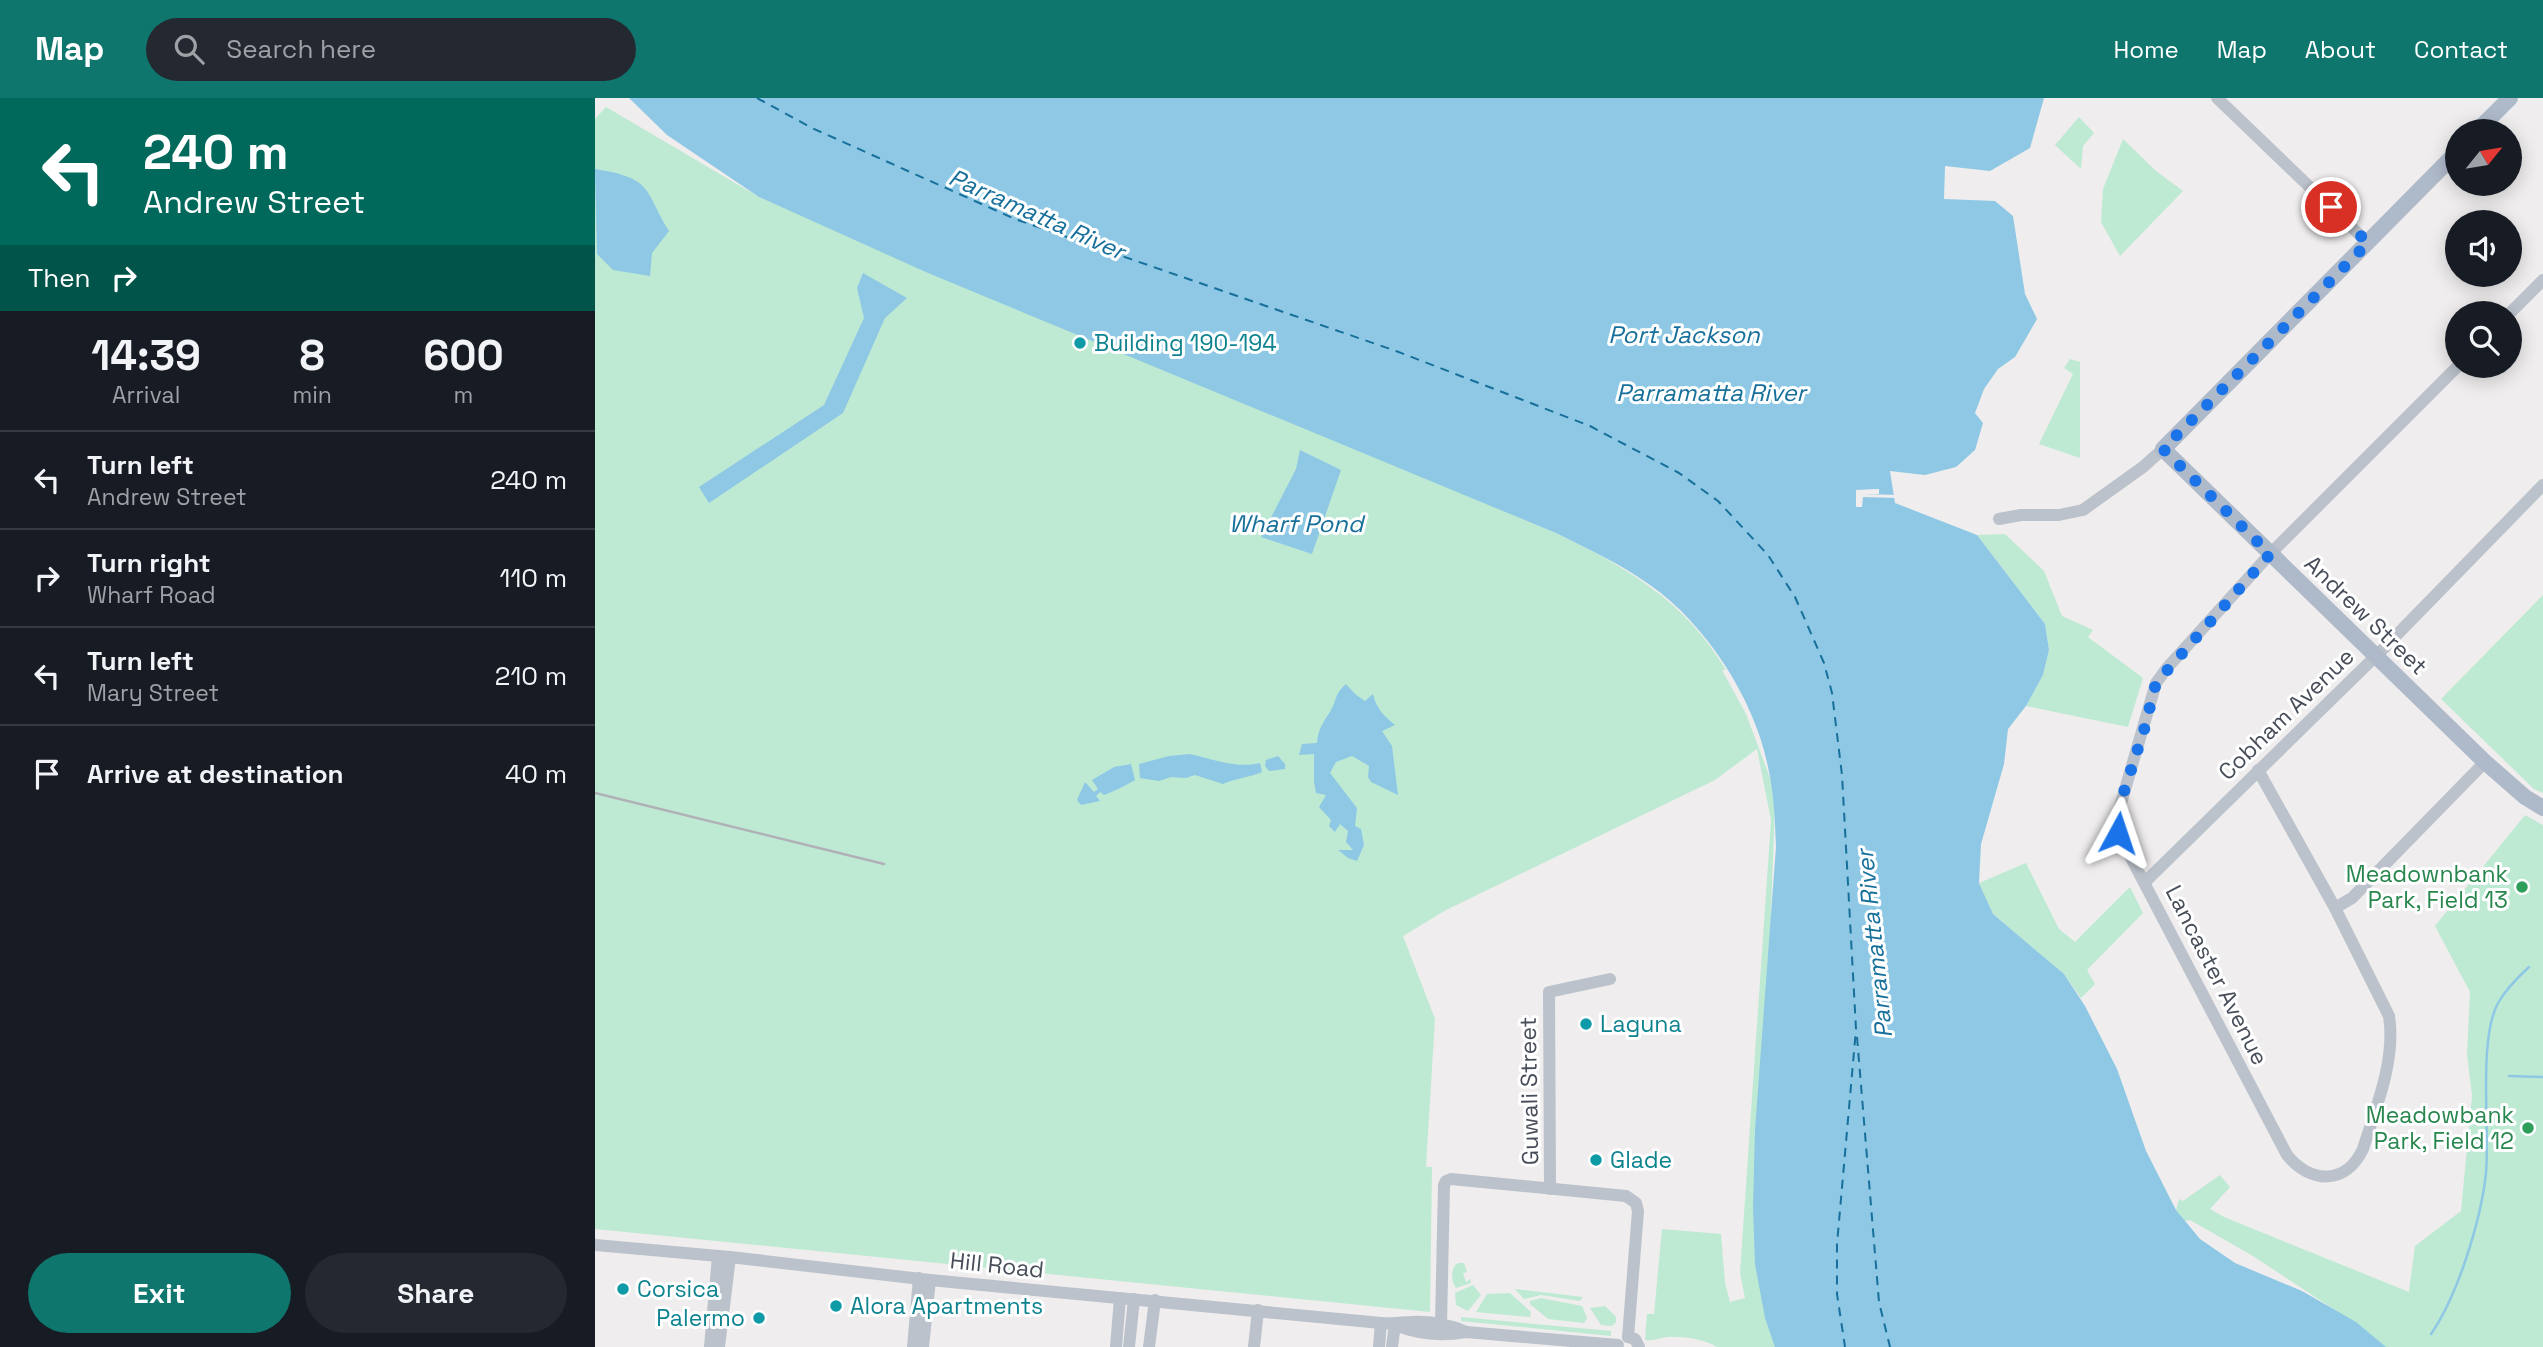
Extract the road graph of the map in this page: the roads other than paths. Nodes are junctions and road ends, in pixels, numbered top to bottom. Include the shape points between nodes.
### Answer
1 (2217, 98) edge
2 (2509, 98) edge
3 (2489, 119) edge
4 (2445, 164) edge
5 (2368, 243) junction
6 (2543, 280) edge
7 (2522, 301) edge
8 (2446, 378) edge
9 (2163, 449) junction
10 (2543, 485) edge
11 (1999, 519) dead end
12 (2270, 554) junction
13 (2376, 655) junction
14 (2485, 762) junction
15 (2258, 770) junction
16 (2543, 808) edge
17 (2145, 882) junction
18 (2335, 908) junction
19 (1610, 979) dead end
20 (1550, 1189) junction
21 (595, 1245) edge
22 (724, 1256) junction
23 (925, 1279) junction
24 (1120, 1298) junction
25 (1134, 1299) junction
26 (1155, 1300) junction
27 (1258, 1311) junction
28 (1388, 1324) junction
29 (1441, 1324) junction
30 (1466, 1332) junction
31 (1505, 1341) edge
32 (1621, 1343) edge
33 (710, 1347) edge
34 (719, 1347) edge
35 (913, 1347) edge
36 (923, 1347) edge
37 (1116, 1347) edge
38 (1129, 1347) edge
39 (1149, 1347) edge
40 (1255, 1347) edge
41 (1379, 1347) edge
42 (1392, 1347) edge
43 (1639, 1347) edge

1 - 5 street
2 - 3 main road
4 - 5 main road
5 - 9 main road
6 - 7 street
8 - 12 street, Lancaster Avenue
9 - 11 street via 2083,510
9 - 12 main road, Andrew Street
10 - 13 street, Cobham Avenue
12 - 13 main road, Andrew Street
12 - 17 street, Lancaster Avenue via 2156,683 2117,817 2118,833
13 - 14 main road, Andrew Street
13 - 15 street, Cobham Avenue
14 - 16 main road, Andrew Street
14 - 18 street via 2352,898
15 - 17 street, Cobham Avenue
15 - 18 street
17 - 18 street, Lancaster Avenue via 2287,1155 2296,1166 2322,1176 2348,1170 2357,1161 2390,1053 2389,1016
19 - 20 street, Guwali Street via 1549,992
20 - 29 street via 1446,1181
20 - 32 street via 1626,1196 1636,1203
21 - 22 street, Hill Road
22 - 23 street, Hill Road
22 - 33 street
22 - 34 street
23 - 24 street, Hill Road
23 - 35 street
23 - 36 street
24 - 25 street, Hill Road
24 - 37 street
25 - 26 street, Hill Road
25 - 38 street
26 - 27 street, Hill Road
26 - 39 street
27 - 28 street, Hill Road
27 - 40 street
28 - 29 street, Hill Road
28 - 30 street, Hill Road via 1451,1335
28 - 41 street
28 - 42 street
29 - 30 street, Hill Road
30 - 31 street, Hill Road
31 - 32 street, Hill Road
32 - 43 street via 1635,1339

